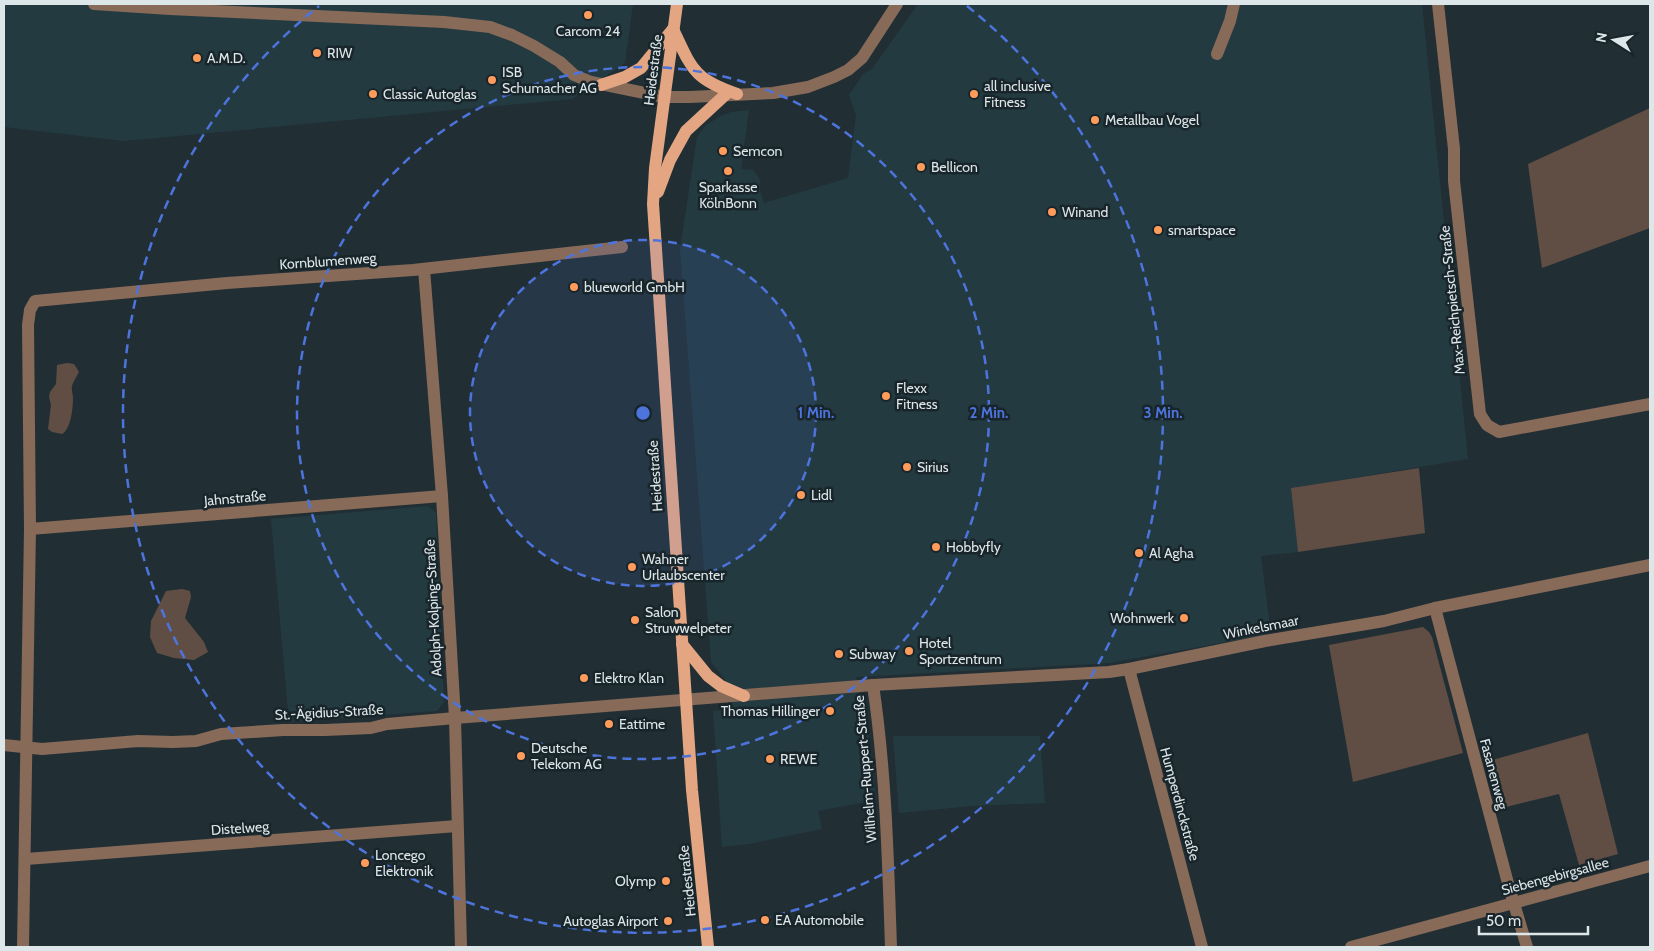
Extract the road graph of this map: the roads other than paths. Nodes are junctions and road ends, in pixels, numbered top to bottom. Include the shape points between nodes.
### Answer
1 (94, 4) edge
2 (677, 4) edge
3 (897, 4) edge
4 (1234, 4) edge
5 (1438, 4) edge
6 (673, 29) junction
7 (1217, 54) dead end
8 (601, 84) junction
9 (731, 94) junction
10 (664, 97) junction
11 (653, 204) junction
12 (622, 247) dead end
13 (424, 268) junction
14 (1650, 404) edge
15 (442, 496) junction
16 (30, 529) junction
17 (1650, 565) edge
18 (1435, 608) junction
19 (682, 644) junction
20 (1129, 669) junction
21 (873, 685) junction
22 (744, 696) junction
23 (686, 700) junction
24 (454, 718) junction
25 (4, 745) edge
26 (27, 748) junction
27 (457, 826) junction
28 (26, 859) junction
29 (1650, 866) edge
30 (1514, 903) junction
31 (24, 947) edge
32 (460, 947) edge
33 (708, 947) edge
34 (892, 947) edge
35 (1202, 947) edge
36 (1351, 947) edge
37 (1527, 947) edge

1 - 8 street via 490,27 534,46 574,75
2 - 6 main road, Heidestraße
3 - 9 street via 862,58 848,70 808,87 773,93
4 - 7 street
5 - 14 street, Max-Reichpietsch-Straße via 1480,414 1487,426 1499,432
6 - 8 main road via 641,68
6 - 9 main road via 696,73
6 - 10 main road, Heidestraße
8 - 10 street
9 - 10 street
9 - 11 main road via 686,131 670,160
10 - 11 main road, Heidestraße
11 - 19 main road, Heidestraße
12 - 13 street, Kornblumenweg
13 - 15 street, Adolph-Kolping-Straße
13 - 16 street, Kornblumenweg via 35,301 28,325
15 - 16 street, Jahnstraße
15 - 24 street, Adolph-Kolping-Straße
16 - 26 street
17 - 18 street, Winkelsmaar
18 - 20 street, Winkelsmaar via 1384,621
18 - 30 street, Fasanenweg
19 - 22 main road via 708,676
19 - 23 main road, Heidestraße
20 - 21 street, Winkelsmaar
20 - 35 street, Humperdinckstraße
21 - 22 street, Wilhelm-Ruppert-Straße
21 - 34 street, Wilhelm-Ruppert-Straße via 884,781
22 - 23 street, Wilhelm-Ruppert-Straße
23 - 24 street, St.-Ägidius-Straße
23 - 33 main road, Heidestraße
24 - 26 street, St.-Ägidius-Straße via 362,728 221,734 196,741
24 - 27 street, Adolph-Kolping-Straße
25 - 26 street, St.-Ägidius-Straße
26 - 28 street
27 - 28 street, Distelweg
27 - 32 street, Adolph-Kolping-Straße
28 - 31 street
29 - 30 street, Siebengebirgsallee
30 - 36 street, Siebengebirgsallee
30 - 37 street, Fasanenweg

